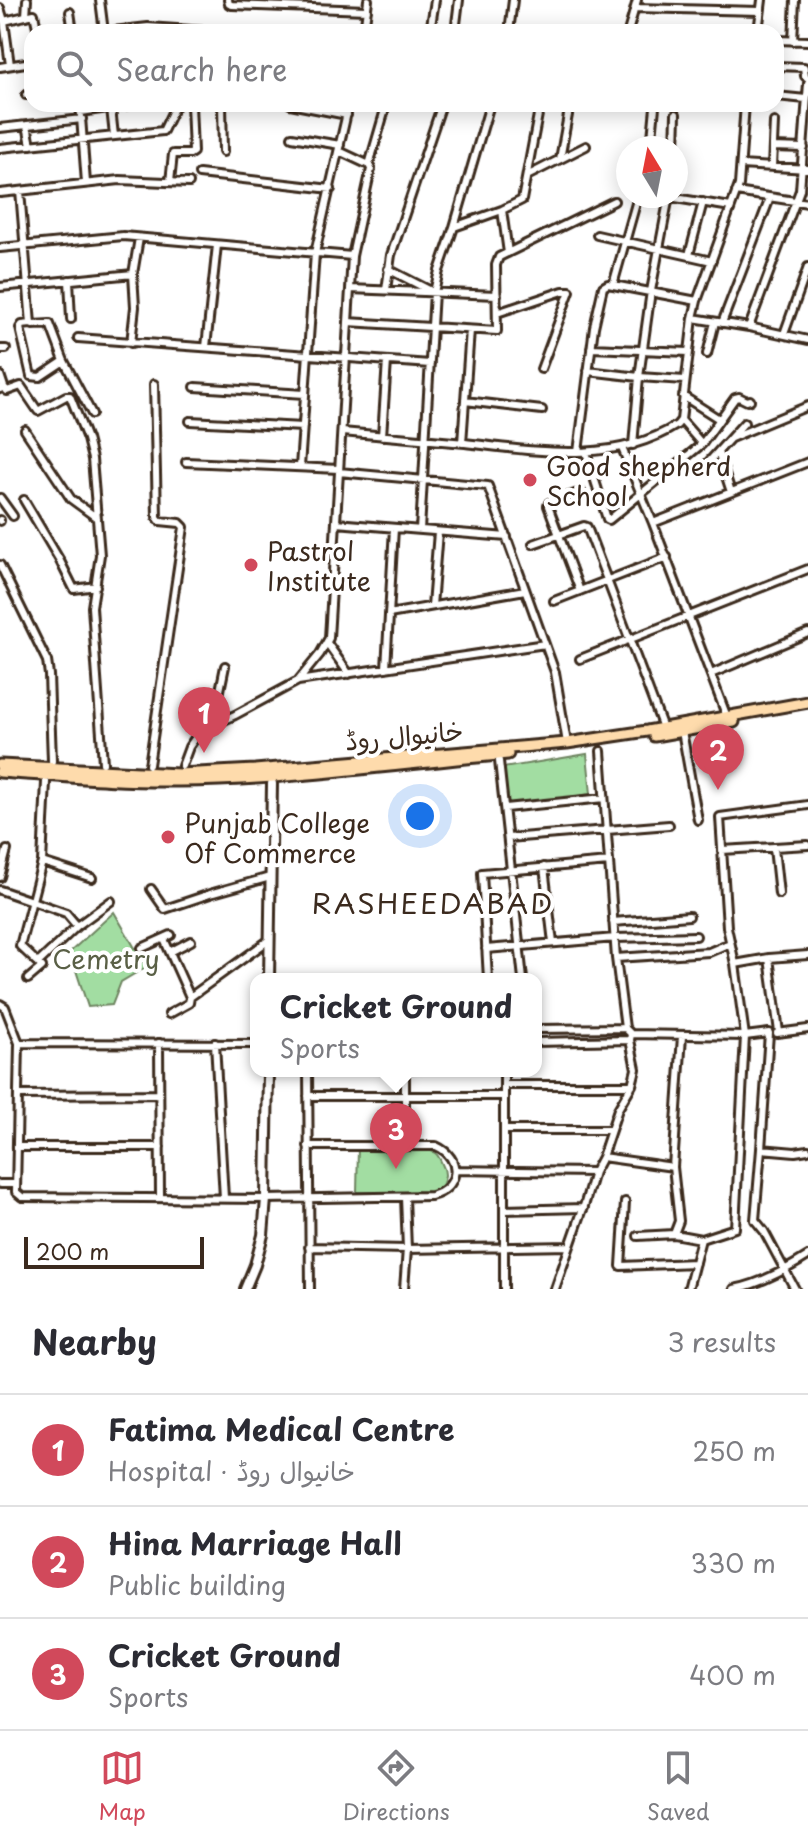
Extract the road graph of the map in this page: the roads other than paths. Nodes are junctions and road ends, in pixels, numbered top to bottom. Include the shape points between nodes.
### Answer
1 (27, 0) edge
2 (100, 0) edge
3 (228, 0) edge
4 (368, 0) edge
5 (435, 0) edge
6 (459, 0) edge
7 (513, 0) edge
8 (637, 0) edge
9 (696, 0) edge
10 (731, 0) edge
11 (762, 0) edge
12 (795, 0) edge
13 (0, 8) edge
14 (635, 8) junction
15 (696, 9) junction
16 (367, 10) junction
17 (730, 10) junction
18 (760, 11) junction
19 (70, 12) dead end
20 (26, 16) junction
21 (2, 21) edge
22 (36, 24) edge
23 (72, 24) edge
24 (103, 24) edge
25 (365, 24) edge
26 (432, 24) edge
27 (454, 24) edge
28 (510, 24) edge
29 (630, 24) edge
30 (759, 24) edge
31 (784, 40) edge
32 (793, 41) junction
33 (808, 41) edge
34 (24, 63) edge
35 (10, 65) junction
36 (784, 66) edge
37 (0, 67) edge
38 (808, 80) edge
39 (784, 97) edge
40 (806, 99) edge
41 (81, 112) edge
42 (111, 112) edge
43 (172, 112) edge
44 (191, 112) edge
45 (222, 112) edge
46 (331, 112) edge
47 (348, 112) edge
48 (439, 112) edge
49 (488, 112) edge
50 (539, 112) edge
51 (569, 112) edge
52 (655, 112) edge
53 (744, 112) edge
54 (384, 113) dead end
55 (676, 114) dead end
56 (347, 115) junction
57 (774, 122) dead end
58 (27, 125) junction
59 (0, 128) edge
60 (114, 136) junction
61 (652, 136) edge
62 (675, 136) edge
63 (292, 137) dead end
64 (84, 139) junction
65 (31, 145) junction
66 (586, 146) dead end
67 (773, 147) junction
68 (0, 148) edge
69 (340, 148) junction
70 (804, 148) junction
71 (223, 152) dead end
72 (560, 159) junction
73 (369, 165) junction
74 (741, 165) junction
75 (772, 167) junction
76 (805, 169) edge
77 (199, 174) dead end
78 (527, 176) junction
79 (170, 182) junction
80 (86, 183) junction
81 (189, 183) dead end
82 (331, 189) junction
83 (20, 191) junction
84 (736, 192) junction
85 (0, 193) edge
86 (770, 198) junction
87 (688, 199) edge
88 (614, 201) dead end
89 (703, 202) junction
90 (797, 203) junction
91 (808, 203) edge
92 (731, 207) junction
93 (635, 208) edge
94 (667, 208) edge
95 (502, 210) junction
96 (454, 227) junction
97 (597, 235) dead end
98 (139, 238) junction
99 (626, 240) junction
100 (217, 245) junction
101 (24, 246) junction
102 (0, 248) edge
103 (660, 248) junction
104 (315, 253) junction
105 (508, 253) junction
106 (689, 255) junction
107 (352, 256) junction
108 (712, 261) junction
109 (808, 267) edge
110 (388, 269) junction
111 (133, 274) junction
112 (69, 280) junction
113 (27, 284) junction
114 (613, 285) junction
115 (0, 287) edge
116 (350, 289) junction
117 (386, 290) junction
118 (651, 291) junction
119 (434, 292) junction
120 (497, 295) junction
121 (697, 301) junction
122 (497, 313) junction
123 (693, 318) junction
124 (71, 319) dead end
125 (348, 322) junction
126 (719, 322) junction
127 (31, 324) junction
128 (749, 327) junction
129 (432, 328) junction
130 (470, 330) junction
131 (784, 334) junction
132 (78, 338) dead end
133 (808, 340) edge
134 (131, 343) junction
135 (206, 347) junction
136 (591, 348) junction
137 (643, 351) junction
138 (689, 352) junction
139 (707, 354) dead end
140 (308, 355) junction
141 (346, 358) junction
142 (64, 361) junction
143 (387, 361) junction
144 (430, 364) junction
145 (541, 369) dead end
146 (588, 371) junction
147 (0, 375) edge
148 (639, 377) junction
149 (685, 380) junction
150 (154, 384) dead end
151 (195, 387) dead end
152 (2, 388) edge
153 (305, 394) junction
154 (683, 396) junction
155 (750, 400) dead end
156 (465, 401) junction
157 (808, 406) edge
158 (542, 410) dead end
159 (92, 414) dead end
160 (719, 419) junction
161 (681, 420) junction
162 (190, 421) dead end
163 (744, 423) dead end
164 (303, 427) junction
165 (25, 430) dead end
166 (342, 432) junction
167 (382, 436) junction
168 (731, 438) junction
169 (426, 439) junction
170 (462, 443) junction
171 (702, 444) junction
172 (633, 445) junction
173 (622, 448) junction
174 (582, 452) junction
175 (718, 452) junction
176 (186, 462) dead end
177 (808, 462) edge
178 (705, 466) dead end
179 (300, 467) junction
180 (339, 471) junction
181 (423, 480) junction
182 (581, 492) dead end
183 (731, 492) junction
184 (641, 495) junction
185 (0, 498) edge
186 (24, 500) dead end
187 (13, 516) dead end
188 (97, 518) junction
189 (336, 523) junction
190 (653, 523) junction
191 (394, 528) junction
192 (420, 530) junction
193 (438, 532) junction
194 (559, 535) junction
195 (507, 537) junction
196 (533, 544) dead end
197 (667, 557) junction
198 (0, 565) edge
199 (808, 569) edge
200 (607, 581) junction
201 (96, 586) junction
202 (525, 590) junction
203 (580, 591) junction
204 (554, 601) dead end
205 (432, 606) junction
206 (389, 614) junction
207 (689, 616) junction
208 (808, 633) edge
209 (630, 640) junction
210 (327, 643) junction
211 (545, 644) junction
212 (580, 659) dead end
213 (225, 666) dead end
214 (386, 668) junction
215 (349, 674) junction
216 (711, 674) junction
217 (298, 681) junction
218 (808, 702) edge
219 (808, 708) edge
220 (727, 717) junction
221 (213, 725) junction
222 (663, 728) junction
223 (682, 731) junction
224 (567, 743) junction
225 (601, 751) dead end
226 (52, 761) dead end
227 (499, 761) dead end
228 (103, 763) dead end
229 (0, 765) edge
230 (149, 765) dead end
231 (182, 766) dead end
232 (0, 772) edge
233 (46, 782) dead end
234 (272, 784) dead end
235 (604, 798) junction
236 (808, 805) edge
237 (505, 808) junction
238 (698, 820) dead end
239 (669, 825) dead end
240 (607, 831) junction
241 (508, 838) junction
242 (808, 845) edge
243 (774, 848) junction
244 (7, 850) dead end
245 (722, 850) junction
246 (42, 862) junction
247 (609, 862) junction
248 (544, 867) junction
249 (512, 870) junction
250 (0, 877) edge
251 (270, 877) junction
252 (92, 878) dead end
253 (151, 889) dead end
254 (0, 890) edge
255 (779, 894) dead end
256 (33, 901) junction
257 (111, 901) dead end
258 (689, 916) dead end
259 (613, 922) junction
260 (77, 926) junction
261 (696, 936) dead end
262 (615, 938) junction
263 (269, 940) junction
264 (191, 941) dead end
265 (553, 943) junction
266 (730, 943) junction
267 (520, 946) junction
268 (142, 948) dead end
269 (486, 949) junction
270 (170, 952) junction
271 (808, 955) edge
272 (616, 958) junction
273 (769, 958) junction
274 (38, 963) junction
275 (735, 964) junction
276 (269, 973) edge
277 (488, 973) edge
278 (522, 973) edge
279 (28, 979) dead end
280 (190, 997) junction
281 (0, 1004) edge
282 (169, 1014) dead end
283 (542, 1029) edge
284 (808, 1029) edge
285 (779, 1032) junction
286 (769, 1033) junction
287 (629, 1034) junction
288 (682, 1036) junction
289 (745, 1036) junction
290 (542, 1041) edge
291 (19, 1043) junction
292 (159, 1043) junction
293 (215, 1043) junction
294 (250, 1044) edge
295 (268, 1077) edge
296 (308, 1077) edge
297 (405, 1077) edge
298 (504, 1077) edge
299 (504, 1085) junction
300 (632, 1085) junction
301 (159, 1094) junction
302 (18, 1095) junction
303 (308, 1096) junction
304 (405, 1096) junction
305 (504, 1096) junction
306 (504, 1130) junction
307 (611, 1130) junction
308 (308, 1146) junction
309 (405, 1146) junction
310 (17, 1147) junction
311 (160, 1147) junction
312 (761, 1149) junction
313 (808, 1150) edge
314 (602, 1157) junction
315 (673, 1167) junction
316 (455, 1170) junction
317 (504, 1171) junction
318 (594, 1172) junction
319 (0, 1184) edge
320 (16, 1184) junction
321 (160, 1197) junction
322 (405, 1197) junction
323 (224, 1198) junction
324 (309, 1198) junction
325 (266, 1199) junction
326 (625, 1202) dead end
327 (584, 1208) junction
328 (504, 1210) junction
329 (674, 1234) junction
330 (638, 1236) dead end
331 (701, 1239) junction
332 (570, 1246) junction
333 (309, 1247) junction
334 (504, 1248) junction
335 (407, 1249) junction
336 (808, 1256) edge
337 (695, 1263) junction
338 (786, 1270) junction
339 (245, 1289) edge
340 (310, 1289) edge
341 (404, 1289) edge
342 (504, 1289) edge
343 (555, 1289) edge
344 (688, 1289) edge
345 (734, 1289) edge
346 (795, 1289) edge

1 - 20 street
2 - 24 street
3 - 16 street via 232,5
4 - 16 street
5 - 26 street
6 - 27 street
7 - 28 street
8 - 14 street
9 - 15 street
10 - 17 street
11 - 18 street
12 - 32 street
13 - 21 street
14 - 15 street
14 - 29 street
15 - 17 street
16 - 25 street
17 - 18 street
18 - 30 street
19 - 23 street
20 - 21 street
20 - 22 street via 34,14
21 - 35 street
31 - 32 street
32 - 33 street
34 - 35 street
35 - 37 street
36 - 38 street via 804,67
38 - 40 street
39 - 40 street
40 - 70 street
41 - 58 street
41 - 64 street
42 - 60 street
43 - 60 street via 163,131
44 - 79 street via 193,152 173,154
45 - 71 street
46 - 56 street
47 - 56 street
48 - 110 street
49 - 96 street
50 - 78 street
51 - 72 street
52 - 61 street
53 - 74 street
54 - 73 street
55 - 62 street
56 - 69 street
57 - 67 street
58 - 59 street
58 - 65 street
60 - 64 street
63 - 69 street
64 - 65 street
64 - 80 street
65 - 68 street
66 - 72 street
67 - 70 street
67 - 75 street
69 - 73 street
69 - 82 street
70 - 76 street
72 - 78 street
73 - 107 street
74 - 75 street
74 - 84 street
75 - 76 street
76 - 90 street
77 - 82 street
78 - 95 street via 522,200
79 - 80 street
79 - 81 street
80 - 83 street
82 - 104 street
83 - 85 street
83 - 101 street
84 - 86 street
84 - 92 street
86 - 90 street
86 - 126 street
87 - 89 street
88 - 105 street
89 - 92 street
89 - 106 street
90 - 91 street
90 - 128 street
92 - 108 street
93 - 99 street
94 - 103 street
95 - 96 street
95 - 105 street
96 - 119 street
97 - 99 street
98 - 100 street
98 - 101 street
98 - 111 street
99 - 103 street
99 - 114 street
100 - 104 street
100 - 135 street
101 - 102 street
101 - 113 street
103 - 106 street
103 - 118 street
104 - 107 street
104 - 140 street
105 - 120 street via 497,260
106 - 108 street
107 - 116 street
108 - 121 street
109 - 131 street
110 - 117 street
110 - 119 street
111 - 112 street
111 - 134 street
112 - 113 street
112 - 124 street
113 - 115 street
113 - 127 street
114 - 118 street
114 - 136 street via 602,289
116 - 117 street
116 - 125 street
117 - 119 street
118 - 121 street
118 - 137 street
119 - 120 street
119 - 129 street
120 - 122 street
121 - 123 street
122 - 130 street via 497,331
122 - 145 street via 570,291
123 - 126 street
123 - 138 street
125 - 129 street
125 - 141 street
126 - 128 street
126 - 139 street
127 - 142 street via 50,324
127 - 142 street via 20,328 31,376 40,377
128 - 131 street
129 - 130 street
129 - 144 street
130 - 156 street
131 - 133 street
132 - 134 street
134 - 135 street
135 - 140 street
136 - 137 street
136 - 146 street
137 - 138 street
137 - 148 street
138 - 149 street
140 - 141 street
140 - 153 street
141 - 143 street
141 - 166 street
142 - 159 street
143 - 144 street
143 - 167 street
144 - 169 street
146 - 148 street
146 - 174 street
147 - 152 street
148 - 149 street
148 - 172 street
149 - 154 street
150 - 230 street via 157,517 184,527
151 - 153 street
152 - 188 street via 21,386 38,411 70,396 92,459
153 - 164 street
154 - 160 street
154 - 161 street
155 - 160 street via 735,398
156 - 158 street
156 - 170 street
157 - 168 street
160 - 171 street
161 - 171 street
161 - 172 street
162 - 164 street
163 - 168 street
164 - 179 street
165 - 188 street via 71,499
166 - 167 street
166 - 180 street
167 - 169 street
168 - 175 street
169 - 170 street
169 - 181 street
170 - 174 street
171 - 184 street
172 - 173 street
173 - 174 street
173 - 184 street
174 - 184 street via 608,520
175 - 178 street
175 - 183 street
176 - 179 street
177 - 183 street
179 - 180 street
180 - 181 street
180 - 189 street
181 - 192 street
181 - 195 street via 488,486
182 - 194 street via 548,504
183 - 190 street
184 - 190 street
185 - 187 street
186 - 201 street via 74,589
188 - 201 street
189 - 191 street
189 - 210 street
190 - 197 street
191 - 192 street
191 - 206 street
192 - 193 street
193 - 195 street
193 - 205 street
194 - 196 street
194 - 200 street via 586,526
194 - 203 street
195 - 202 street
197 - 200 street
197 - 207 street
198 - 226 street via 47,661
199 - 207 street
200 - 203 street
200 - 209 street
201 - 228 street via 92,607
202 - 205 street
202 - 211 street
203 - 204 street
205 - 206 street
206 - 214 street
207 - 209 street
207 - 216 street
208 - 216 street
209 - 212 street
209 - 222 street
210 - 215 street
210 - 217 street
211 - 214 street
211 - 224 street
213 - 221 street
214 - 215 street
215 - 217 street
216 - 220 street
217 - 221 street
218 - 220 main road, خانیوال روڈ
219 - 223 main road, خانیوال روڈ
220 - 222 main road, خانیوال روڈ
221 - 231 street via 195,737
222 - 224 main road, خانیوال روڈ
223 - 232 main road, خانیوال روڈ via 264,777 174,781
223 - 238 street
224 - 229 main road, خانیوال روڈ via 179,774
225 - 235 street
227 - 237 street
233 - 246 street
234 - 251 main road
235 - 237 street
235 - 240 street
236 - 245 street via 720,817
237 - 241 street
239 - 240 street
240 - 241 street
240 - 247 street
241 - 249 street
242 - 243 street
243 - 245 street
243 - 255 street
244 - 250 street
245 - 266 street
246 - 252 street
246 - 256 street
247 - 248 street
247 - 259 street
248 - 249 street
248 - 265 street
249 - 267 street
249 - 269 street via 481,875
251 - 253 street via 165,909
251 - 263 main road
254 - 256 street
256 - 260 street via 66,913
256 - 274 street via 20,946
257 - 260 street
258 - 259 street
259 - 262 street
260 - 274 street
261 - 262 street
262 - 265 street
262 - 272 street
263 - 276 main road
263 - 280 street
264 - 270 street
265 - 267 street
266 - 272 street via 709,952
266 - 275 street
267 - 269 street
267 - 278 street
268 - 270 street via 168,937
269 - 277 street
270 - 280 street
271 - 273 street
272 - 287 street
273 - 275 street
273 - 285 street
274 - 279 street via 42,967
275 - 289 street
280 - 282 street via 189,1003
281 - 291 street
283 - 287 street
284 - 285 street
285 - 286 street
286 - 289 street
286 - 312 street
287 - 288 street
287 - 290 street
287 - 300 street via 636,1069
288 - 289 street
288 - 315 street
289 - 331 street via 735,1228
291 - 292 street
291 - 302 street
292 - 293 street
292 - 301 street
293 - 294 street
293 - 323 street
295 - 325 main road
296 - 303 street
297 - 304 street
298 - 299 street
299 - 300 street
299 - 305 street
300 - 307 street
301 - 302 street
301 - 311 street
302 - 310 street
303 - 304 street
303 - 308 street
304 - 305 street
304 - 309 street
305 - 306 street
306 - 307 street
306 - 317 street
307 - 314 street
308 - 309 street
308 - 324 street
309 - 316 street via 443,1149
310 - 311 street
310 - 320 street
311 - 321 street
312 - 313 street
312 - 338 street via 755,1220
314 - 315 street
314 - 318 street
315 - 329 street via 679,1221
316 - 317 street
316 - 322 street via 439,1194
317 - 318 street
317 - 328 street
318 - 327 street
319 - 320 street
320 - 321 street via 22,1197
321 - 323 street
322 - 324 street
322 - 335 street
323 - 325 street
324 - 325 street
324 - 333 street
325 - 339 main road via 263,1235
326 - 337 street via 621,1266
327 - 328 street
327 - 332 street
328 - 334 street
329 - 330 street
329 - 331 street
331 - 337 street
332 - 334 street
332 - 343 street
333 - 335 street
333 - 340 street
334 - 335 street
334 - 342 street
335 - 341 street
336 - 338 street
337 - 344 street
338 - 345 street
338 - 346 street

